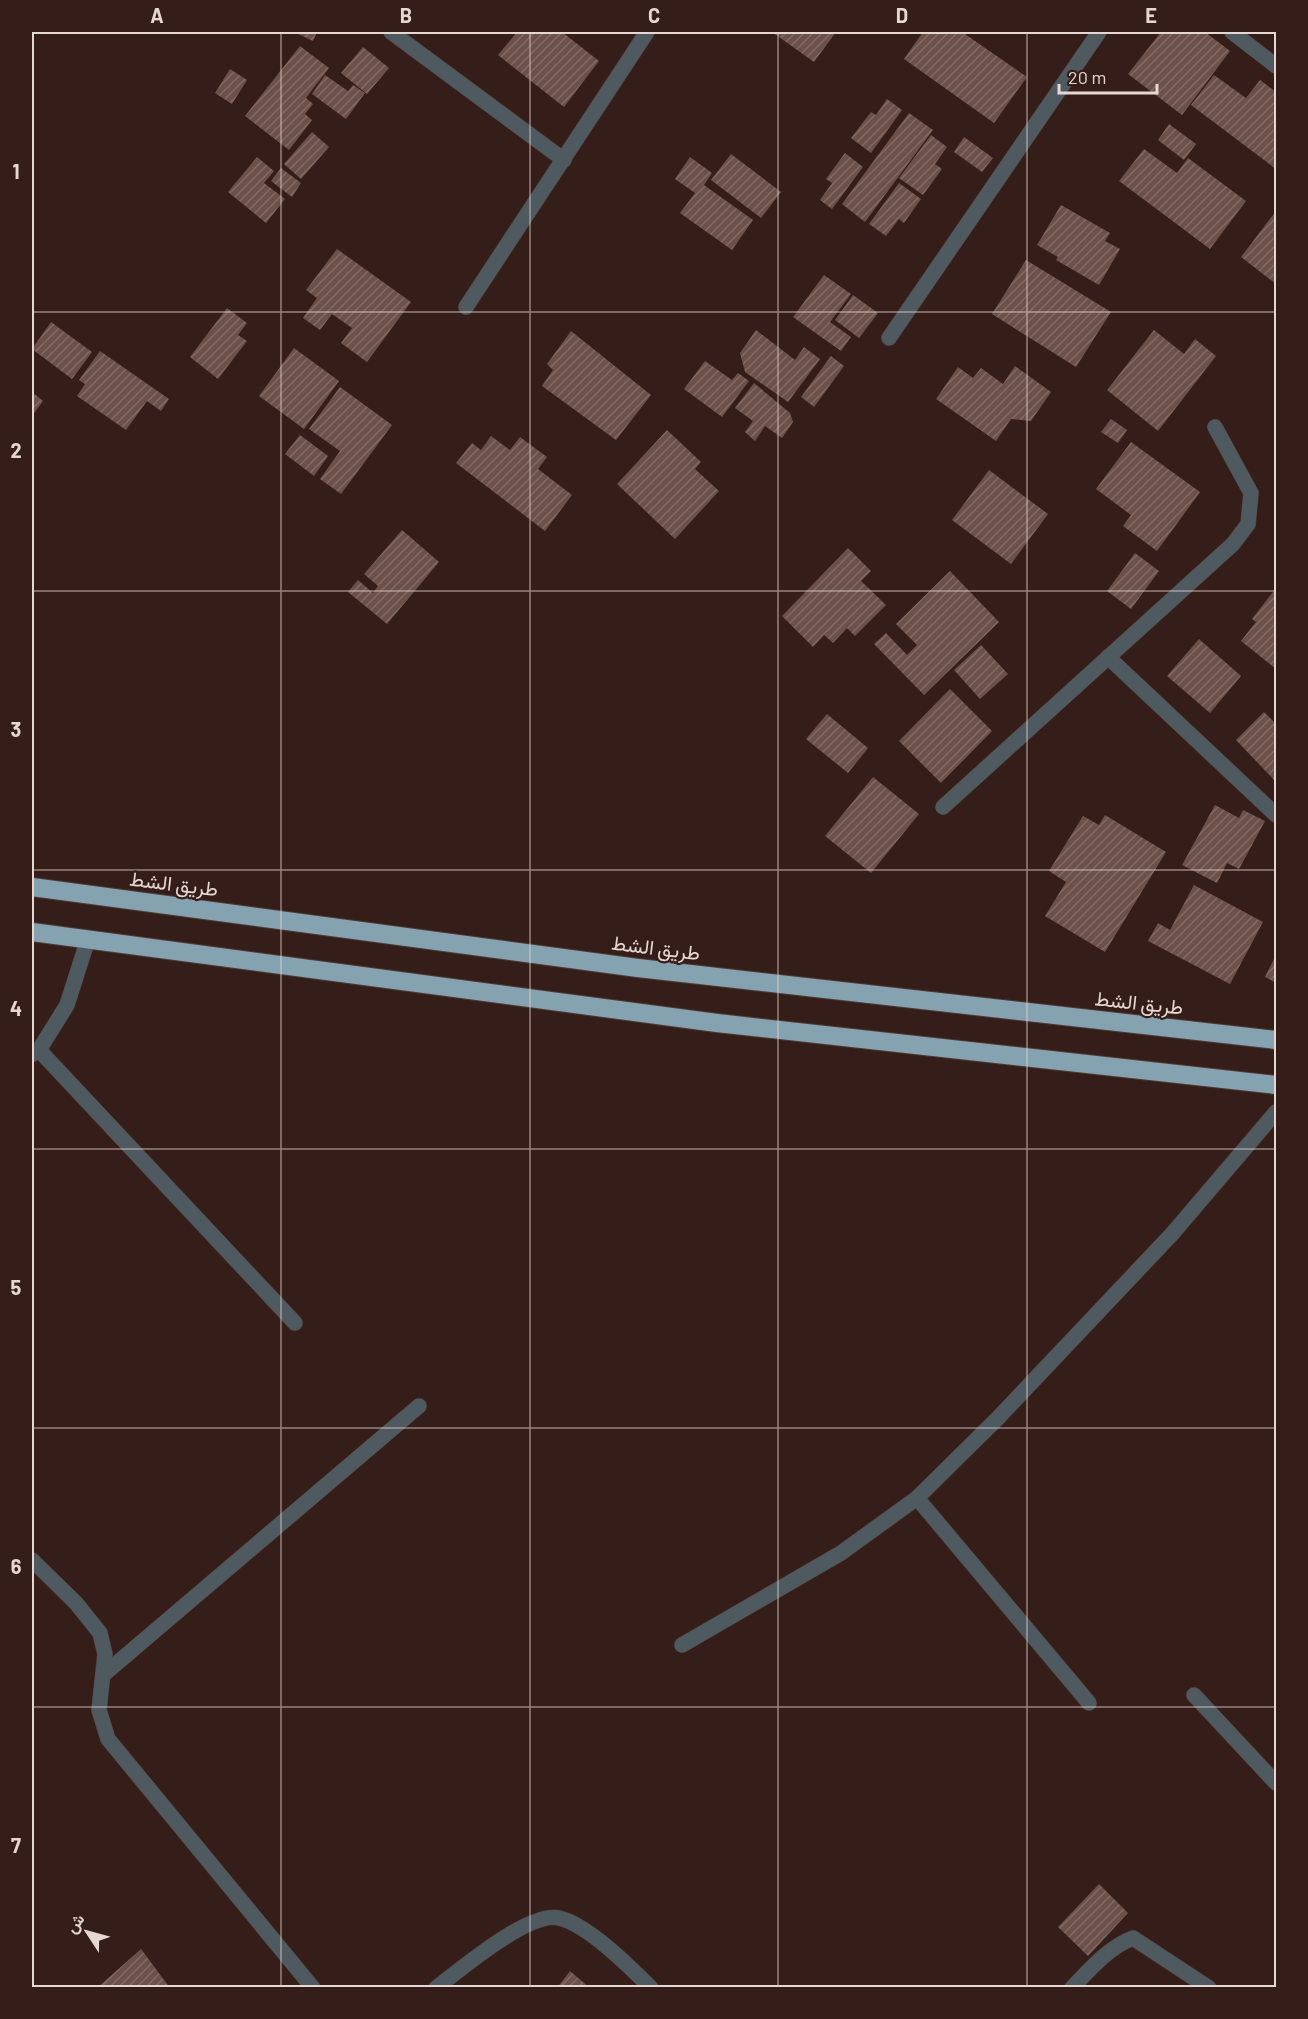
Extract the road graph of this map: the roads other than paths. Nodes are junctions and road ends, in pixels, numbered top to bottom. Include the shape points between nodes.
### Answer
1 (392, 32) edge
2 (647, 32) edge
3 (1099, 32) edge
4 (1232, 32) edge
5 (1276, 66) edge
6 (564, 160) junction
7 (466, 307) dead end
8 (888, 338) dead end
9 (1215, 427) dead end
10 (1108, 657) junction
11 (942, 807) dead end
12 (1276, 815) edge
13 (32, 887) edge
14 (32, 932) edge
15 (88, 939) junction
16 (1276, 1040) edge
17 (35, 1053) edge
18 (1276, 1085) edge
19 (1276, 1112) edge
20 (295, 1323) dead end
21 (419, 1406) dead end
22 (917, 1498) junction
23 (32, 1560) edge
24 (682, 1645) dead end
25 (103, 1675) junction
26 (1194, 1695) dead end
27 (1089, 1703) dead end
28 (1276, 1783) edge
29 (313, 1988) edge
30 (436, 1988) edge
31 (651, 1988) edge
32 (1072, 1988) edge
33 (1209, 1988) edge

1 - 6 street
2 - 6 street
3 - 8 street
4 - 5 street
6 - 7 street
9 - 10 street via 1251,493 1248,524 1233,544
10 - 11 street
10 - 12 street
13 - 16 highway, طريق الشط via 638,968
14 - 15 highway
15 - 17 street via 67,1005
15 - 18 highway via 717,1023
17 - 20 street
19 - 22 street via 1164,1242
21 - 25 street
22 - 24 street via 841,1554
22 - 27 street
23 - 25 street via 100,1633 105,1654
25 - 29 street via 99,1710 108,1739
26 - 28 street
30 - 31 street via 520,1927 558,1917 595,1937
32 - 33 street via 1096,1963 1133,1938

